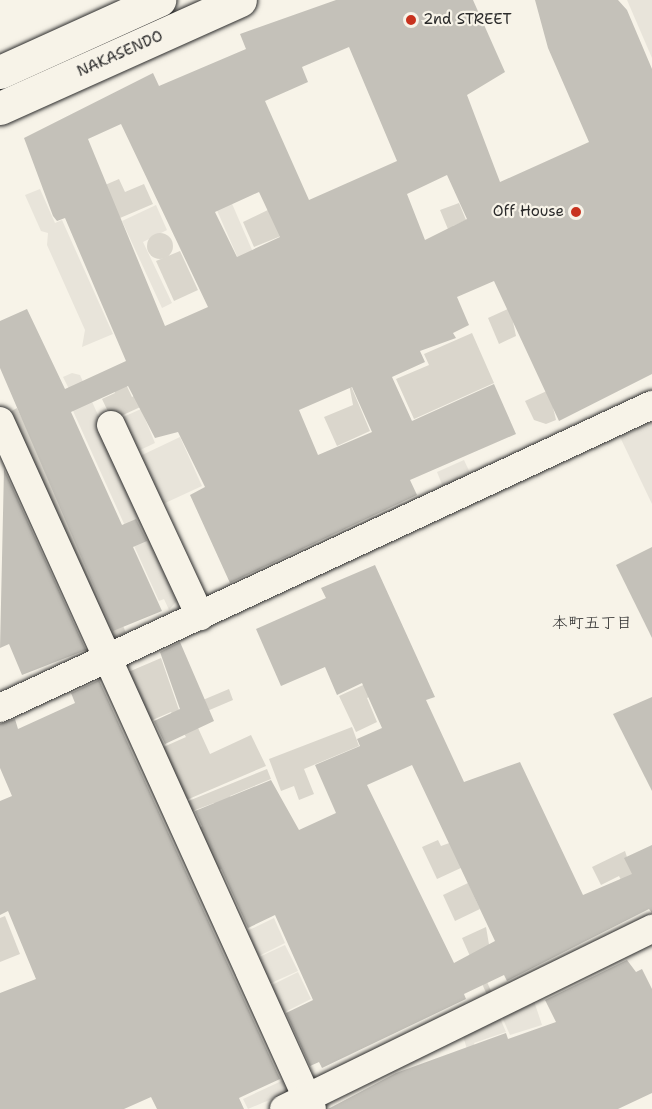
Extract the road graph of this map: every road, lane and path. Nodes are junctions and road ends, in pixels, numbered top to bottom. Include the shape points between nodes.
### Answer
1 (159, 0) edge
2 (240, 0) edge
3 (0, 72) edge
4 (0, 108) edge
5 (652, 405) edge
6 (0, 421) edge
7 (111, 425) dead end
8 (200, 616) junction
9 (109, 660) junction
10 (0, 708) edge
11 (652, 929) edge
12 (301, 1105) edge

1 - 3 highway
2 - 4 highway, NAKASENDO
5 - 8 street
6 - 9 street
7 - 8 street
8 - 9 street
9 - 10 street
9 - 12 street
11 - 12 street

